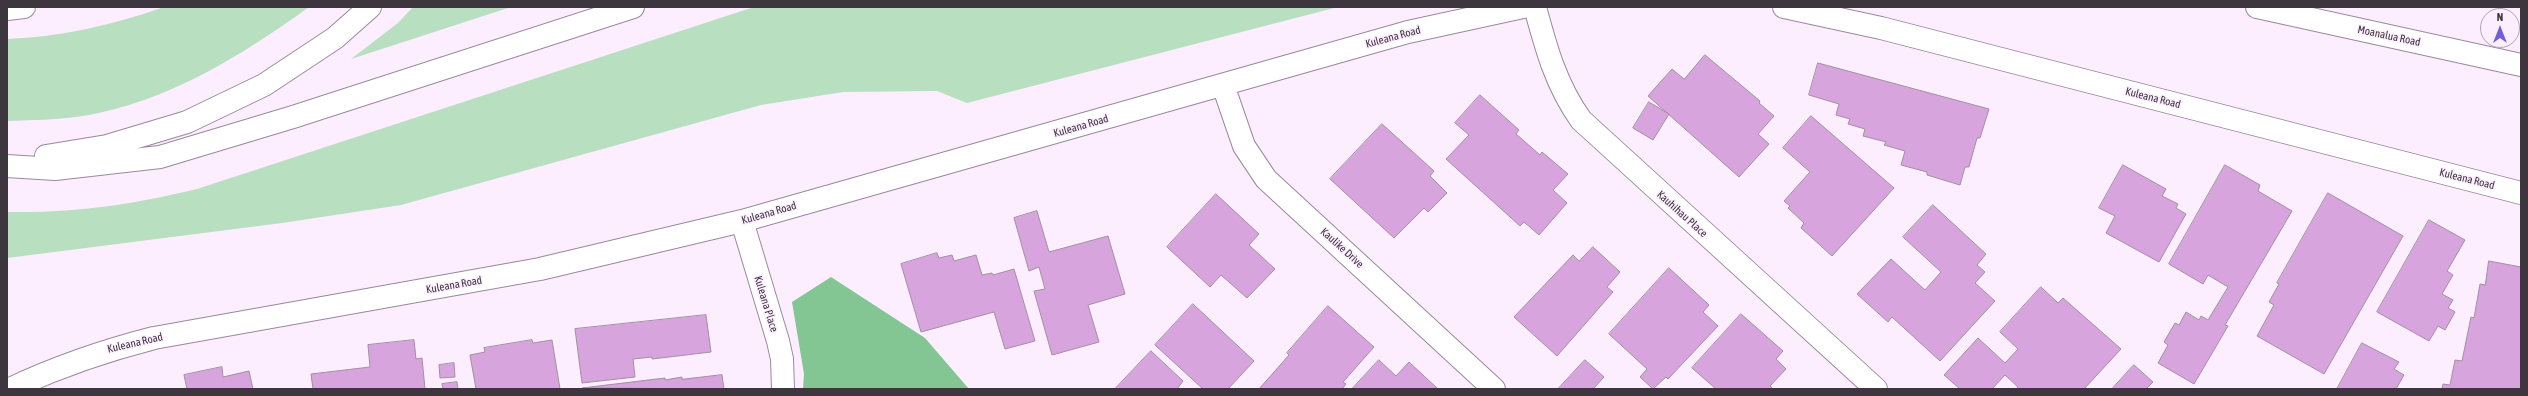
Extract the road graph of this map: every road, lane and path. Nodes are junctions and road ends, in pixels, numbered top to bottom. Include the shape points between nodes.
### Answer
1 (24, 7) edge
2 (370, 7) edge
3 (633, 7) edge
4 (1523, 7) edge
5 (1536, 7) edge
6 (1784, 7) edge
7 (2257, 7) edge
8 (7, 9) edge
9 (2521, 65) edge
10 (1223, 85) junction
11 (7, 158) edge
12 (7, 166) edge
13 (2521, 193) edge
14 (742, 221) junction
15 (10, 389) edge
16 (783, 389) edge
17 (1494, 389) edge
18 (1876, 389) edge

1 - 8 main road
2 - 11 main road via 335,38 264,85 187,122 107,146 43,157
3 - 12 main road via 160,158 56,169
4 - 10 main road, Kuleana Road via 1408,32
5 - 18 main road, Kauhihau Place via 1556,77 1566,99 1581,120
6 - 13 main road, Kuleana Road via 1881,28
7 - 9 main road, Moanalua Road
10 - 14 main road, Kuleana Road
10 - 17 main road, Kaulike Drive via 1244,146 1266,179
14 - 15 main road, Kuleana Road via 540,269 154,338 106,350 55,368
14 - 16 main road, Kuleana Place via 779,347 784,377

